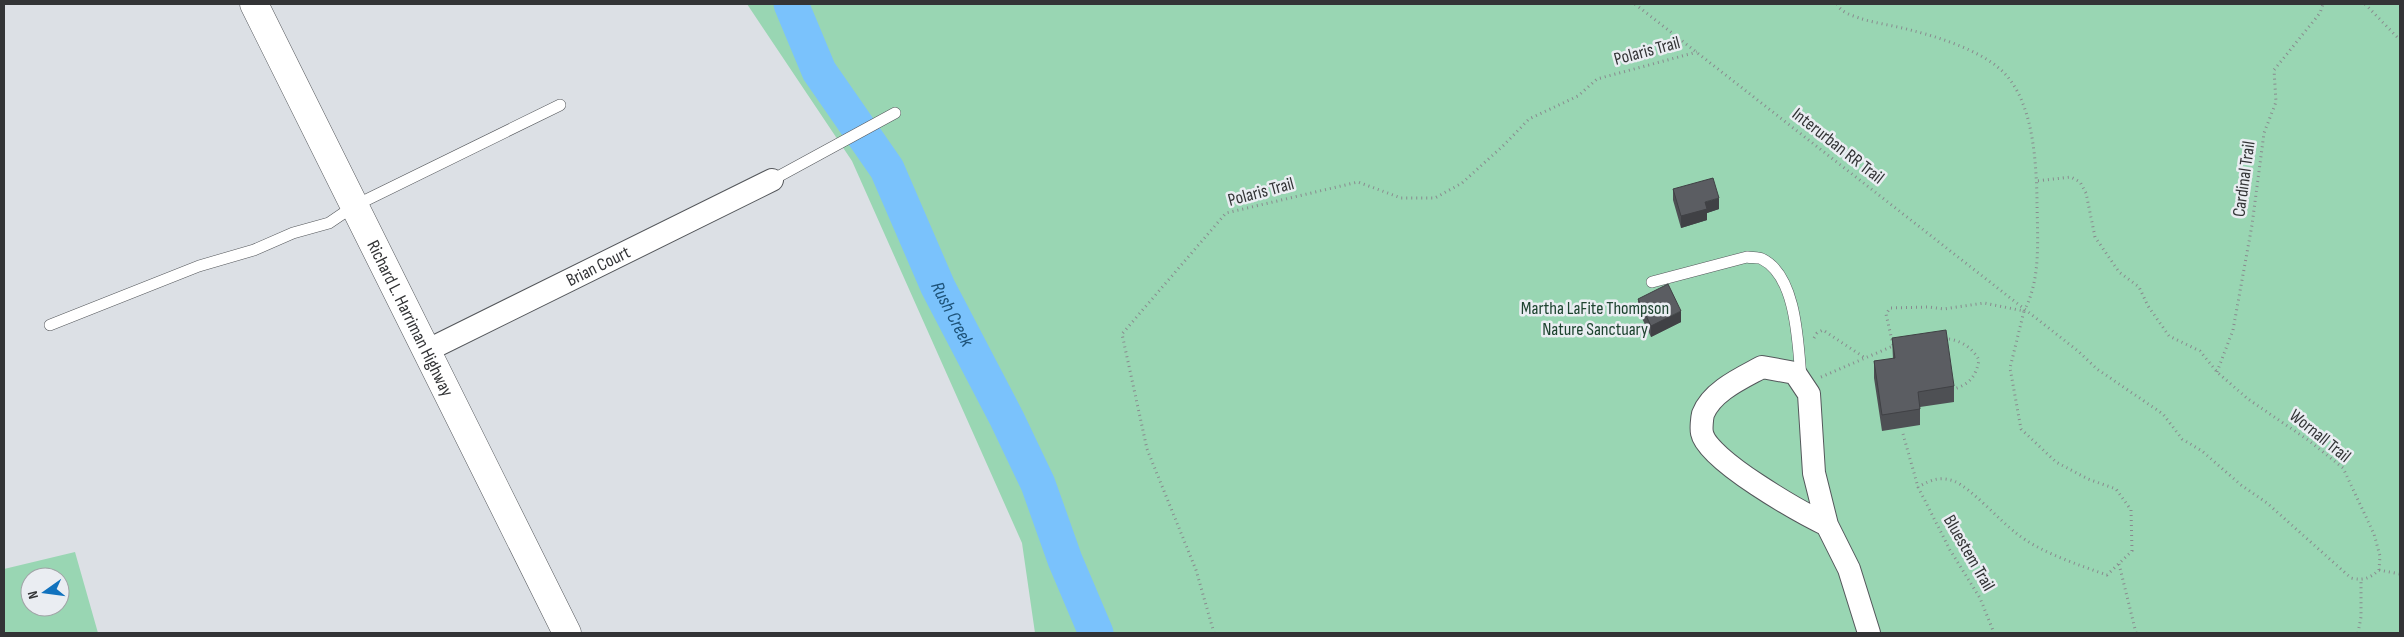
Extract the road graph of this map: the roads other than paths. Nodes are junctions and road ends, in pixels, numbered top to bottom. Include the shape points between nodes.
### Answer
1 (254, 4) edge
2 (560, 105) dead end
3 (895, 113) dead end
4 (772, 180) joint
5 (354, 206) junction
6 (1652, 282) dead end
7 (50, 325) dead end
8 (426, 352) junction
9 (1803, 385) junction
10 (1827, 525) junction
11 (567, 633) edge
12 (1869, 633) edge

1 - 5 street, Richard L. Harriman Highway
2 - 5 lane
3 - 4 lane
4 - 8 street, Brian Court
5 - 7 lane via 329,223 199,266
5 - 8 street, Richard L. Harriman Highway
6 - 9 lane via 1747,257 1761,259 1776,269 1789,295
8 - 11 street, Richard L. Harriman Highway
9 - 10 street via 1809,394 1814,473
9 - 10 street via 1795,373 1762,367 1717,395 1703,414 1702,434 1714,451 1741,472 1779,499
10 - 12 street via 1849,569

